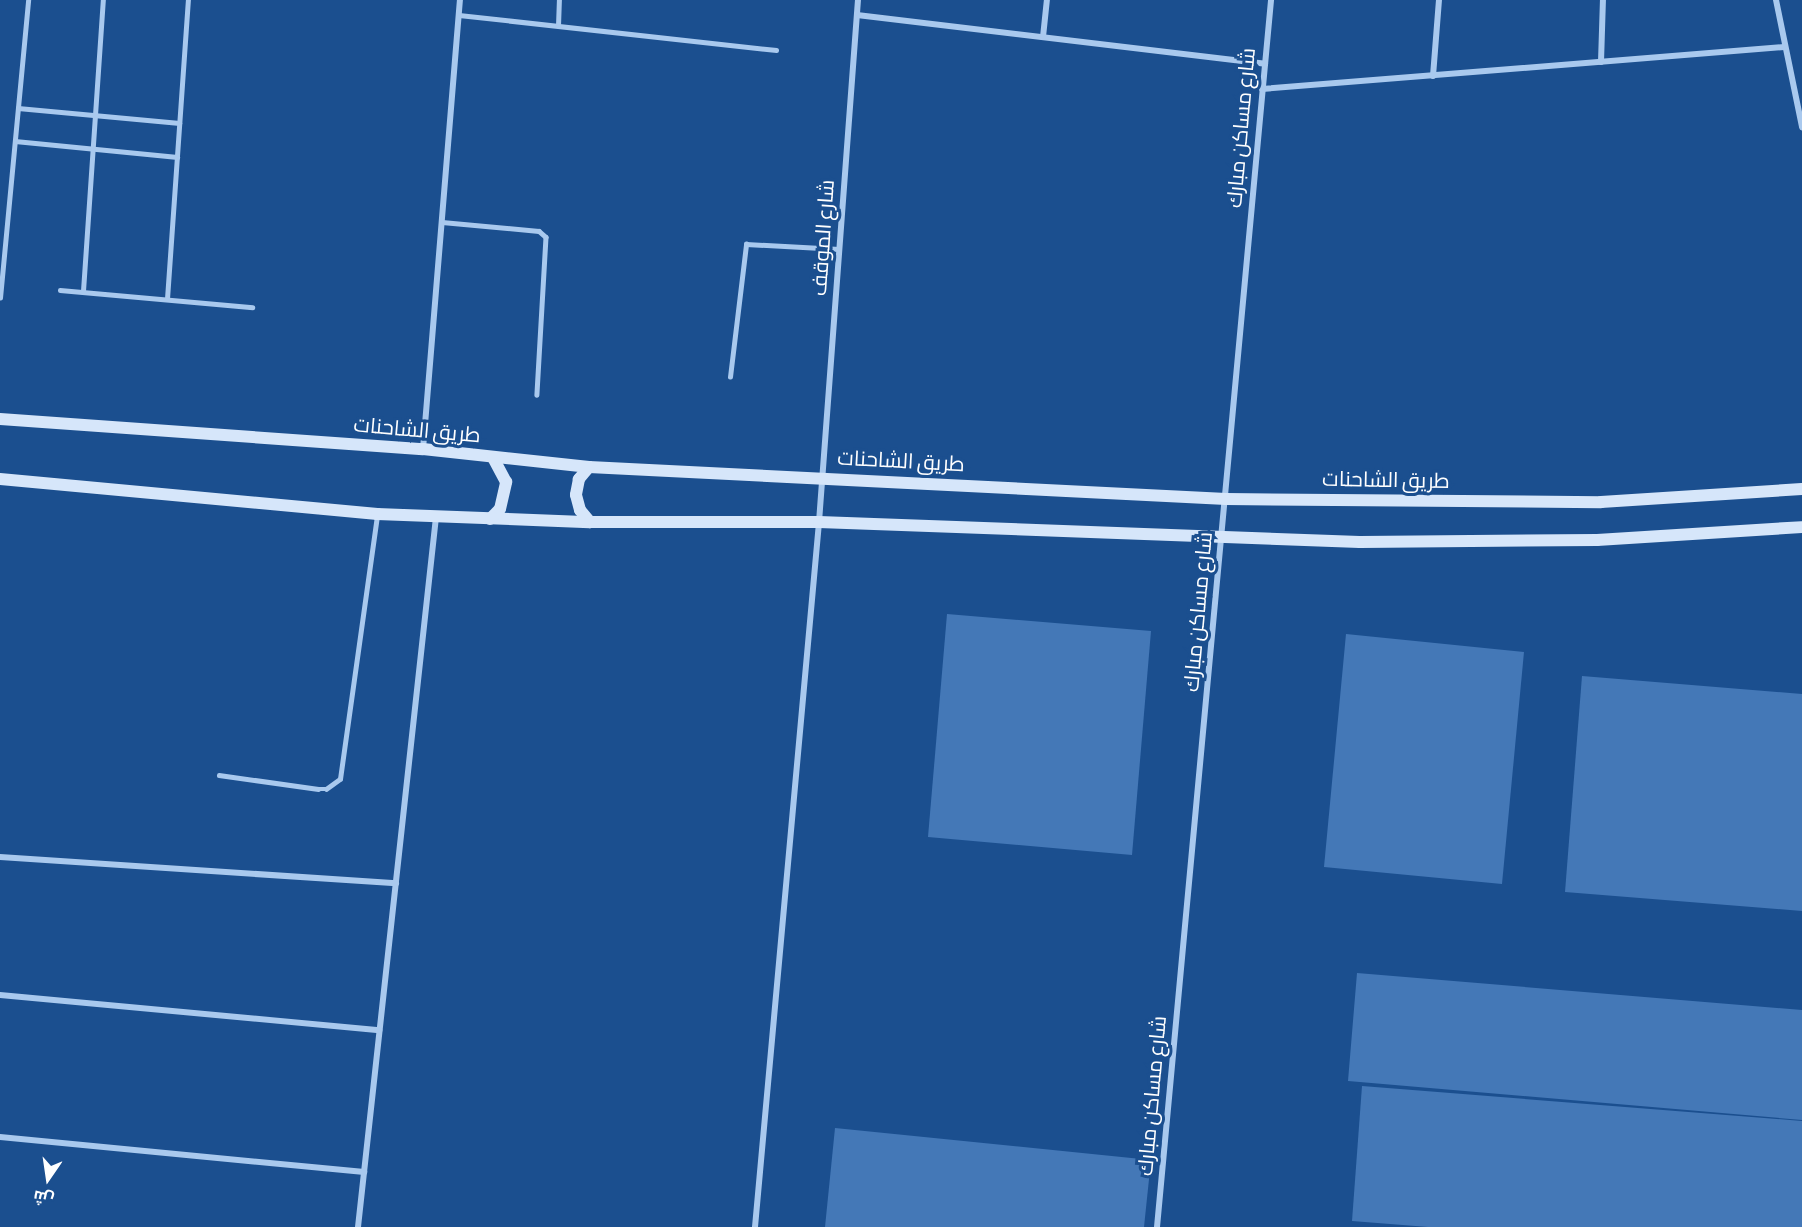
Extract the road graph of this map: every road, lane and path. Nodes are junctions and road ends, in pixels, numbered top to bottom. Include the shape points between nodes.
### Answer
1 (28, 0) edge
2 (103, 0) edge
3 (188, 0) edge
4 (460, 0) edge
5 (559, 0) edge
6 (858, 0) edge
7 (1047, 0) edge
8 (1271, 0) edge
9 (1439, 0) edge
10 (1603, 0) edge
11 (1776, 0) edge
12 (459, 15) junction
13 (857, 15) junction
14 (558, 26) junction
15 (1043, 37) junction
16 (1784, 48) junction
17 (776, 50) dead end
18 (1601, 62) junction
19 (1265, 64) junction
20 (1433, 76) junction
21 (1262, 89) junction
22 (18, 108) junction
23 (95, 115) junction
24 (179, 123) junction
25 (1802, 125) edge
26 (15, 141) junction
27 (93, 148) junction
28 (177, 157) junction
29 (442, 222) junction
30 (839, 249) junction
31 (60, 290) dead end
32 (82, 291) junction
33 (0, 298) edge
34 (166, 299) junction
35 (252, 307) dead end
36 (730, 377) dead end
37 (537, 395) dead end
38 (0, 419) edge
39 (423, 450) junction
40 (493, 458) junction
41 (589, 467) junction
42 (823, 477) junction
43 (0, 479) edge
44 (1802, 489) edge
45 (1226, 499) junction
46 (377, 514) junction
47 (436, 517) junction
48 (490, 519) junction
49 (590, 522) junction
50 (819, 522) junction
51 (1802, 527) edge
52 (1223, 536) junction
53 (219, 775) dead end
54 (0, 857) edge
55 (396, 883) junction
56 (0, 995) edge
57 (379, 1030) junction
58 (0, 1137) edge
59 (364, 1172) junction
60 (358, 1227) edge
61 (755, 1227) edge
62 (1157, 1227) edge

1 - 22 lane
2 - 23 lane
3 - 24 lane
4 - 12 street
5 - 14 lane
6 - 13 street, شارع الموقف
7 - 15 street
8 - 19 street, شارع مساكن مبارك
9 - 20 street
10 - 18 street
11 - 16 street
12 - 14 lane
12 - 29 street
13 - 15 street
13 - 30 street, شارع الموقف
14 - 17 lane
15 - 19 street
16 - 18 street
16 - 25 street
18 - 20 street
19 - 21 street, شارع مساكن مبارك
20 - 21 street
21 - 45 street, شارع مساكن مبارك
22 - 23 lane
22 - 26 lane
23 - 24 lane
23 - 27 lane
24 - 28 lane
26 - 27 lane
26 - 33 lane
27 - 28 lane
27 - 32 lane
28 - 34 lane
29 - 37 lane via 538,231 546,237
29 - 39 street
30 - 36 lane via 746,244
30 - 42 street, شارع الموقف
31 - 32 lane
32 - 34 lane
34 - 35 lane
38 - 39 main road, طريق الشاحنات
39 - 40 main road, طريق الشاحنات
40 - 41 main road, طريق الشاحنات
40 - 48 main road via 506,482 500,509
41 - 42 main road, طريق الشاحنات
41 - 49 main road via 579,479 576,495 580,510
42 - 45 main road, طريق الشاحنات
42 - 50 street, شارع الموقف
43 - 46 main road
44 - 45 main road, طريق الشاحنات via 1601,502
45 - 52 street, شارع مساكن مبارك
46 - 47 main road
46 - 53 lane via 340,779 326,789 318,789
47 - 48 main road
47 - 55 street
48 - 49 main road
49 - 50 main road
50 - 52 main road
50 - 61 street, شارع الموقف
51 - 52 main road via 1496,543
52 - 62 street, شارع مساكن مبارك
54 - 55 street
55 - 57 street
56 - 57 street
57 - 59 street
58 - 59 street
59 - 60 street

